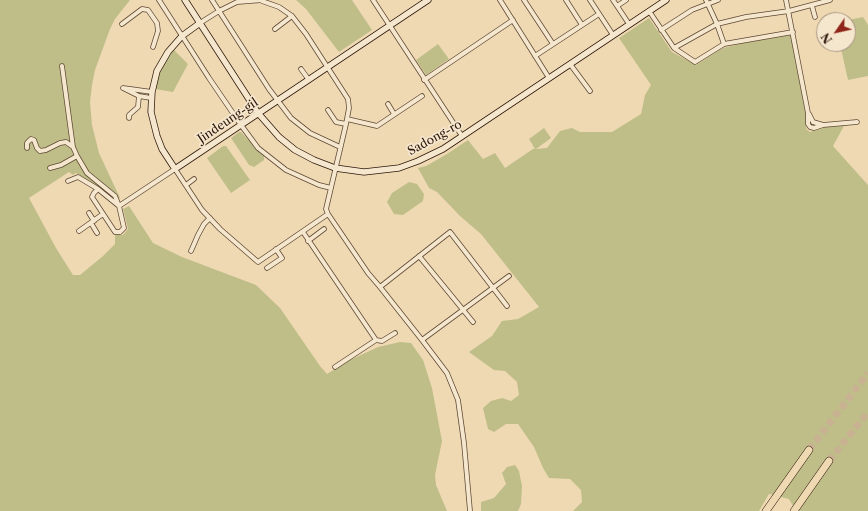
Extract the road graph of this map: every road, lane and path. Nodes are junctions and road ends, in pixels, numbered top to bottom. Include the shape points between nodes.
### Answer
1 (159, 0) edge
2 (185, 0) edge
3 (212, 0) edge
4 (262, 0) edge
5 (373, 0) edge
6 (428, 0) edge
7 (500, 0) edge
8 (524, 0) edge
9 (566, 0) edge
10 (590, 0) edge
11 (613, 0) edge
12 (626, 0) edge
13 (666, 0) edge
14 (718, 0) edge
15 (786, 0) edge
16 (830, 0) edge
17 (707, 2) edge
18 (617, 6) junction
19 (812, 6) junction
20 (219, 11) junction
21 (649, 11) junction
22 (789, 11) junction
23 (599, 14) junction
24 (292, 16) junction
25 (815, 17) dead end
26 (513, 20) junction
27 (200, 23) junction
28 (122, 24) dead end
29 (629, 24) junction
30 (717, 24) junction
31 (582, 25) junction
32 (389, 26) junction
33 (275, 29) dead end
34 (661, 30) junction
35 (793, 32) junction
36 (613, 35) junction
37 (182, 36) junction
38 (553, 44) junction
39 (724, 44) junction
40 (153, 47) dead end
41 (674, 48) junction
42 (535, 56) junction
43 (570, 64) junction
44 (62, 66) dead end
45 (328, 67) junction
46 (302, 69) dead end
47 (549, 78) junction
48 (309, 80) junction
49 (424, 80) junction
50 (590, 92) dead end
51 (151, 95) junction
52 (139, 96) junction
53 (422, 96) dead end
54 (277, 101) junction
55 (388, 104) dead end
56 (328, 110) dead end
57 (258, 113) junction
58 (394, 114) junction
59 (129, 118) dead end
60 (347, 119) junction
61 (857, 122) dead end
62 (346, 124) junction
63 (241, 125) junction
64 (462, 136) junction
65 (73, 147) junction
66 (340, 147) junction
67 (27, 148) dead end
68 (76, 156) junction
69 (50, 168) dead end
70 (335, 168) junction
71 (175, 169) junction
72 (194, 179) dead end
73 (68, 181) dead end
74 (186, 185) junction
75 (331, 188) junction
76 (98, 189) junction
77 (119, 206) junction
78 (89, 213) dead end
79 (103, 214) junction
80 (328, 214) junction
81 (210, 218) junction
82 (92, 222) junction
83 (324, 230) dead end
84 (79, 231) dead end
85 (303, 232) junction
86 (97, 233) dead end
87 (308, 240) junction
88 (276, 249) junction
89 (192, 251) dead end
90 (419, 256) junction
91 (267, 268) dead end
92 (509, 276) dead end
93 (380, 287) junction
94 (493, 288) junction
95 (507, 306) dead end
96 (463, 310) junction
97 (473, 322) dead end
98 (395, 333) dead end
99 (376, 340) junction
100 (422, 340) junction
101 (335, 367) dead end
102 (809, 450) tunnel mouth
103 (829, 461) tunnel mouth
104 (470, 511) edge
105 (766, 511) edge
106 (794, 511) edge

1 - 37 street
2 - 27 street, Sadong-ro
3 - 20 street
4 - 20 street via 237,2
4 - 24 street
5 - 32 street
6 - 32 street, Jindeung-gil
7 - 26 street
8 - 38 street
9 - 31 street
10 - 23 street
11 - 18 street
12 - 18 street
13 - 21 street, Sadong-ro
14 - 17 street
15 - 22 street
16 - 19 street
17 - 30 street
17 - 34 street
18 - 29 street
19 - 22 street
19 - 25 street
20 - 27 street
20 - 54 street
21 - 29 street, Sadong-ro
21 - 34 street
22 - 30 street
22 - 35 street
23 - 31 street
23 - 36 street
24 - 33 street
24 - 45 street
26 - 42 street
26 - 49 street
27 - 37 street
27 - 57 street, Sadong-ro
28 - 40 street via 142,9 148,10 157,23 158,31
29 - 36 street, Sadong-ro
30 - 39 street
30 - 41 street
31 - 38 street
32 - 45 street, Jindeung-gil
32 - 49 street
34 - 41 street
35 - 39 street
35 - 61 street via 810,127
36 - 43 street, Sadong-ro
37 - 51 street via 162,60
37 - 63 street
38 - 42 street
39 - 41 street via 695,62
42 - 47 street
43 - 47 street, Sadong-ro
43 - 50 street
44 - 65 street
45 - 48 street, Jindeung-gil
45 - 60 street via 348,98
46 - 48 street
47 - 64 street, Sadong-ro
48 - 54 street, Jindeung-gil
49 - 64 street
51 - 52 street
51 - 52 street via 123,88
51 - 71 street via 151,112 157,136
52 - 59 street via 138,107
53 - 58 street
54 - 57 street, Jindeung-gil
54 - 66 street via 291,118 310,133
55 - 58 street
56 - 62 street via 336,122
57 - 63 street, Jindeung-gil
57 - 70 street, Sadong-ro via 275,133 295,150
58 - 60 street via 377,126
60 - 62 street
62 - 66 street
63 - 71 street, Jindeung-gil
63 - 75 street via 258,148 286,170
64 - 70 street, Sadong-ro via 430,156 399,168 364,172
65 - 67 street via 66,142 40,150 31,139 27,143
65 - 68 street
66 - 70 street
68 - 69 street
68 - 77 street via 87,173 114,196
70 - 75 street
71 - 74 street
71 - 77 street, Jindeung-gil
72 - 74 street
73 - 76 street via 78,177
74 - 81 street
75 - 80 street via 326,209
76 - 77 street
76 - 79 street via 92,197
77 - 79 street via 124,228 120,232 115,232
78 - 82 street
79 - 82 street
80 - 85 street
80 - 93 street
81 - 88 street via 258,262
81 - 89 street via 204,224
82 - 84 street
82 - 86 street
83 - 87 street
85 - 87 street
85 - 88 street
87 - 99 street
88 - 91 street via 282,258
90 - 93 street
90 - 94 street via 450,232
90 - 96 street
92 - 94 street
93 - 100 street
94 - 95 street
94 - 96 street
96 - 97 street
96 - 100 street
98 - 99 street via 382,341
99 - 101 street
100 - 104 street via 447,372 458,400
102 - 105 highway
103 - 106 highway

